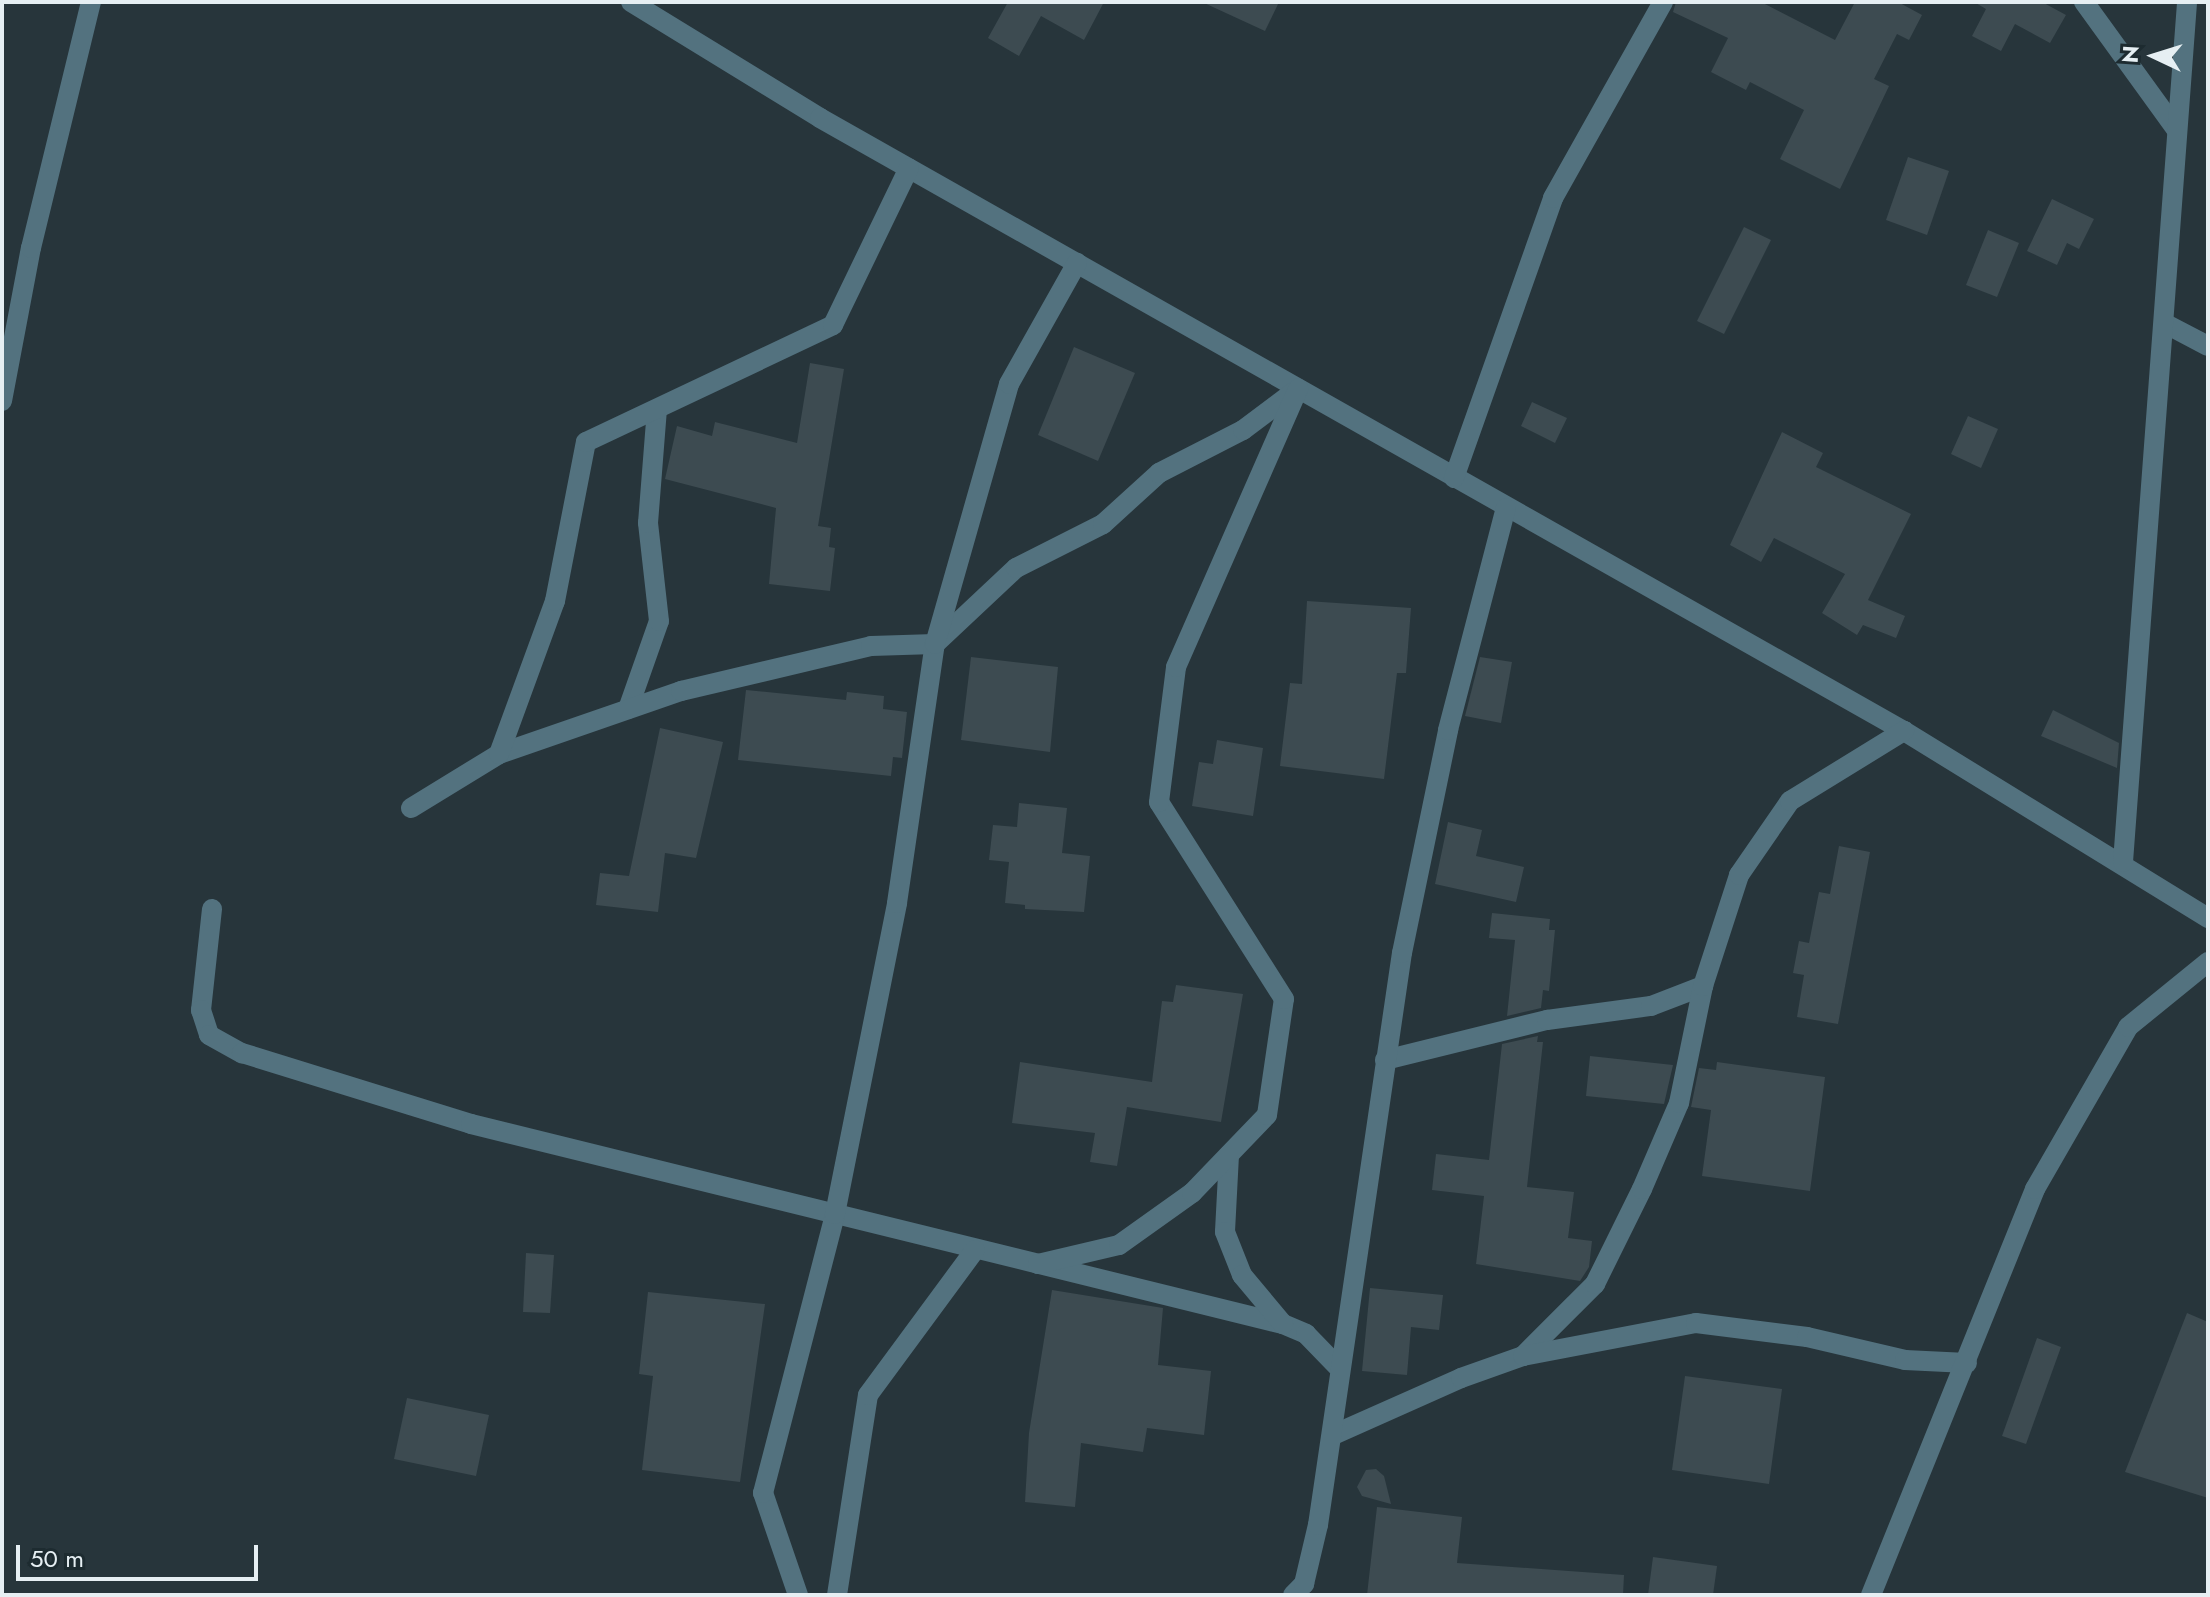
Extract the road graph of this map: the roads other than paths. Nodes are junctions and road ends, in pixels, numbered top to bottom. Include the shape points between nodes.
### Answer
1 (91, 2) edge
2 (631, 2) edge
3 (1663, 2) edge
4 (2084, 2) edge
5 (2187, 2) edge
6 (2176, 129) junction
7 (909, 168) junction
8 (1077, 263) junction
9 (2166, 324) junction
10 (2208, 346) edge
11 (1298, 389) junction
12 (2, 401) edge
13 (657, 409) junction
14 (1454, 478) junction
15 (1506, 508) junction
16 (935, 644) junction
17 (628, 709) junction
18 (1904, 731) junction
19 (499, 754) junction
20 (411, 808) dead end
21 (2123, 862) junction
22 (212, 909) dead end
23 (2208, 918) edge
24 (2208, 962) edge
25 (1703, 986) junction
26 (1385, 1060) junction
27 (1229, 1155) junction
28 (835, 1214) junction
29 (975, 1250) junction
30 (1032, 1266) junction
31 (1283, 1324) junction
32 (1523, 1356) junction
33 (1967, 1363) junction
34 (1338, 1367) junction
35 (1333, 1435) junction
36 (798, 1595) edge
37 (837, 1595) edge
38 (1293, 1595) edge
39 (1871, 1595) edge

1 - 12 street via 31,248
2 - 7 street
3 - 14 street via 1553,198
4 - 6 street
5 - 6 street
6 - 9 street
7 - 8 street
7 - 13 street via 833,325
8 - 11 street
8 - 16 street via 1009,384
9 - 10 street
9 - 21 street
11 - 14 street
11 - 16 street via 1243,430 1159,473 1103,524 1016,568
11 - 27 street via 1176,667 1159,802 1284,999 1267,1115
13 - 17 street via 648,523 659,621
13 - 19 street via 586,442 555,601
14 - 15 street
15 - 18 street
15 - 26 street via 1448,730
16 - 17 street via 871,646 681,691
16 - 28 street via 897,903
17 - 19 street
18 - 21 street
18 - 25 street via 1790,801 1739,875
19 - 20 street
21 - 23 street
22 - 28 street via 201,1010 209,1035 242,1053 471,1124
24 - 33 street via 2128,1027 2035,1189
25 - 26 street via 1651,1006 1547,1020
25 - 32 street via 1679,1103 1642,1189 1595,1284
26 - 34 street
27 - 30 street via 1192,1193 1119,1245
27 - 31 street via 1225,1232 1242,1275
28 - 29 street
28 - 36 street via 763,1493
29 - 30 street
29 - 37 street via 868,1395
30 - 31 street
31 - 34 street via 1306,1334
32 - 33 street via 1696,1323 1807,1337 1905,1360
32 - 35 street
33 - 39 street
34 - 35 street
35 - 38 street via 1304,1584

